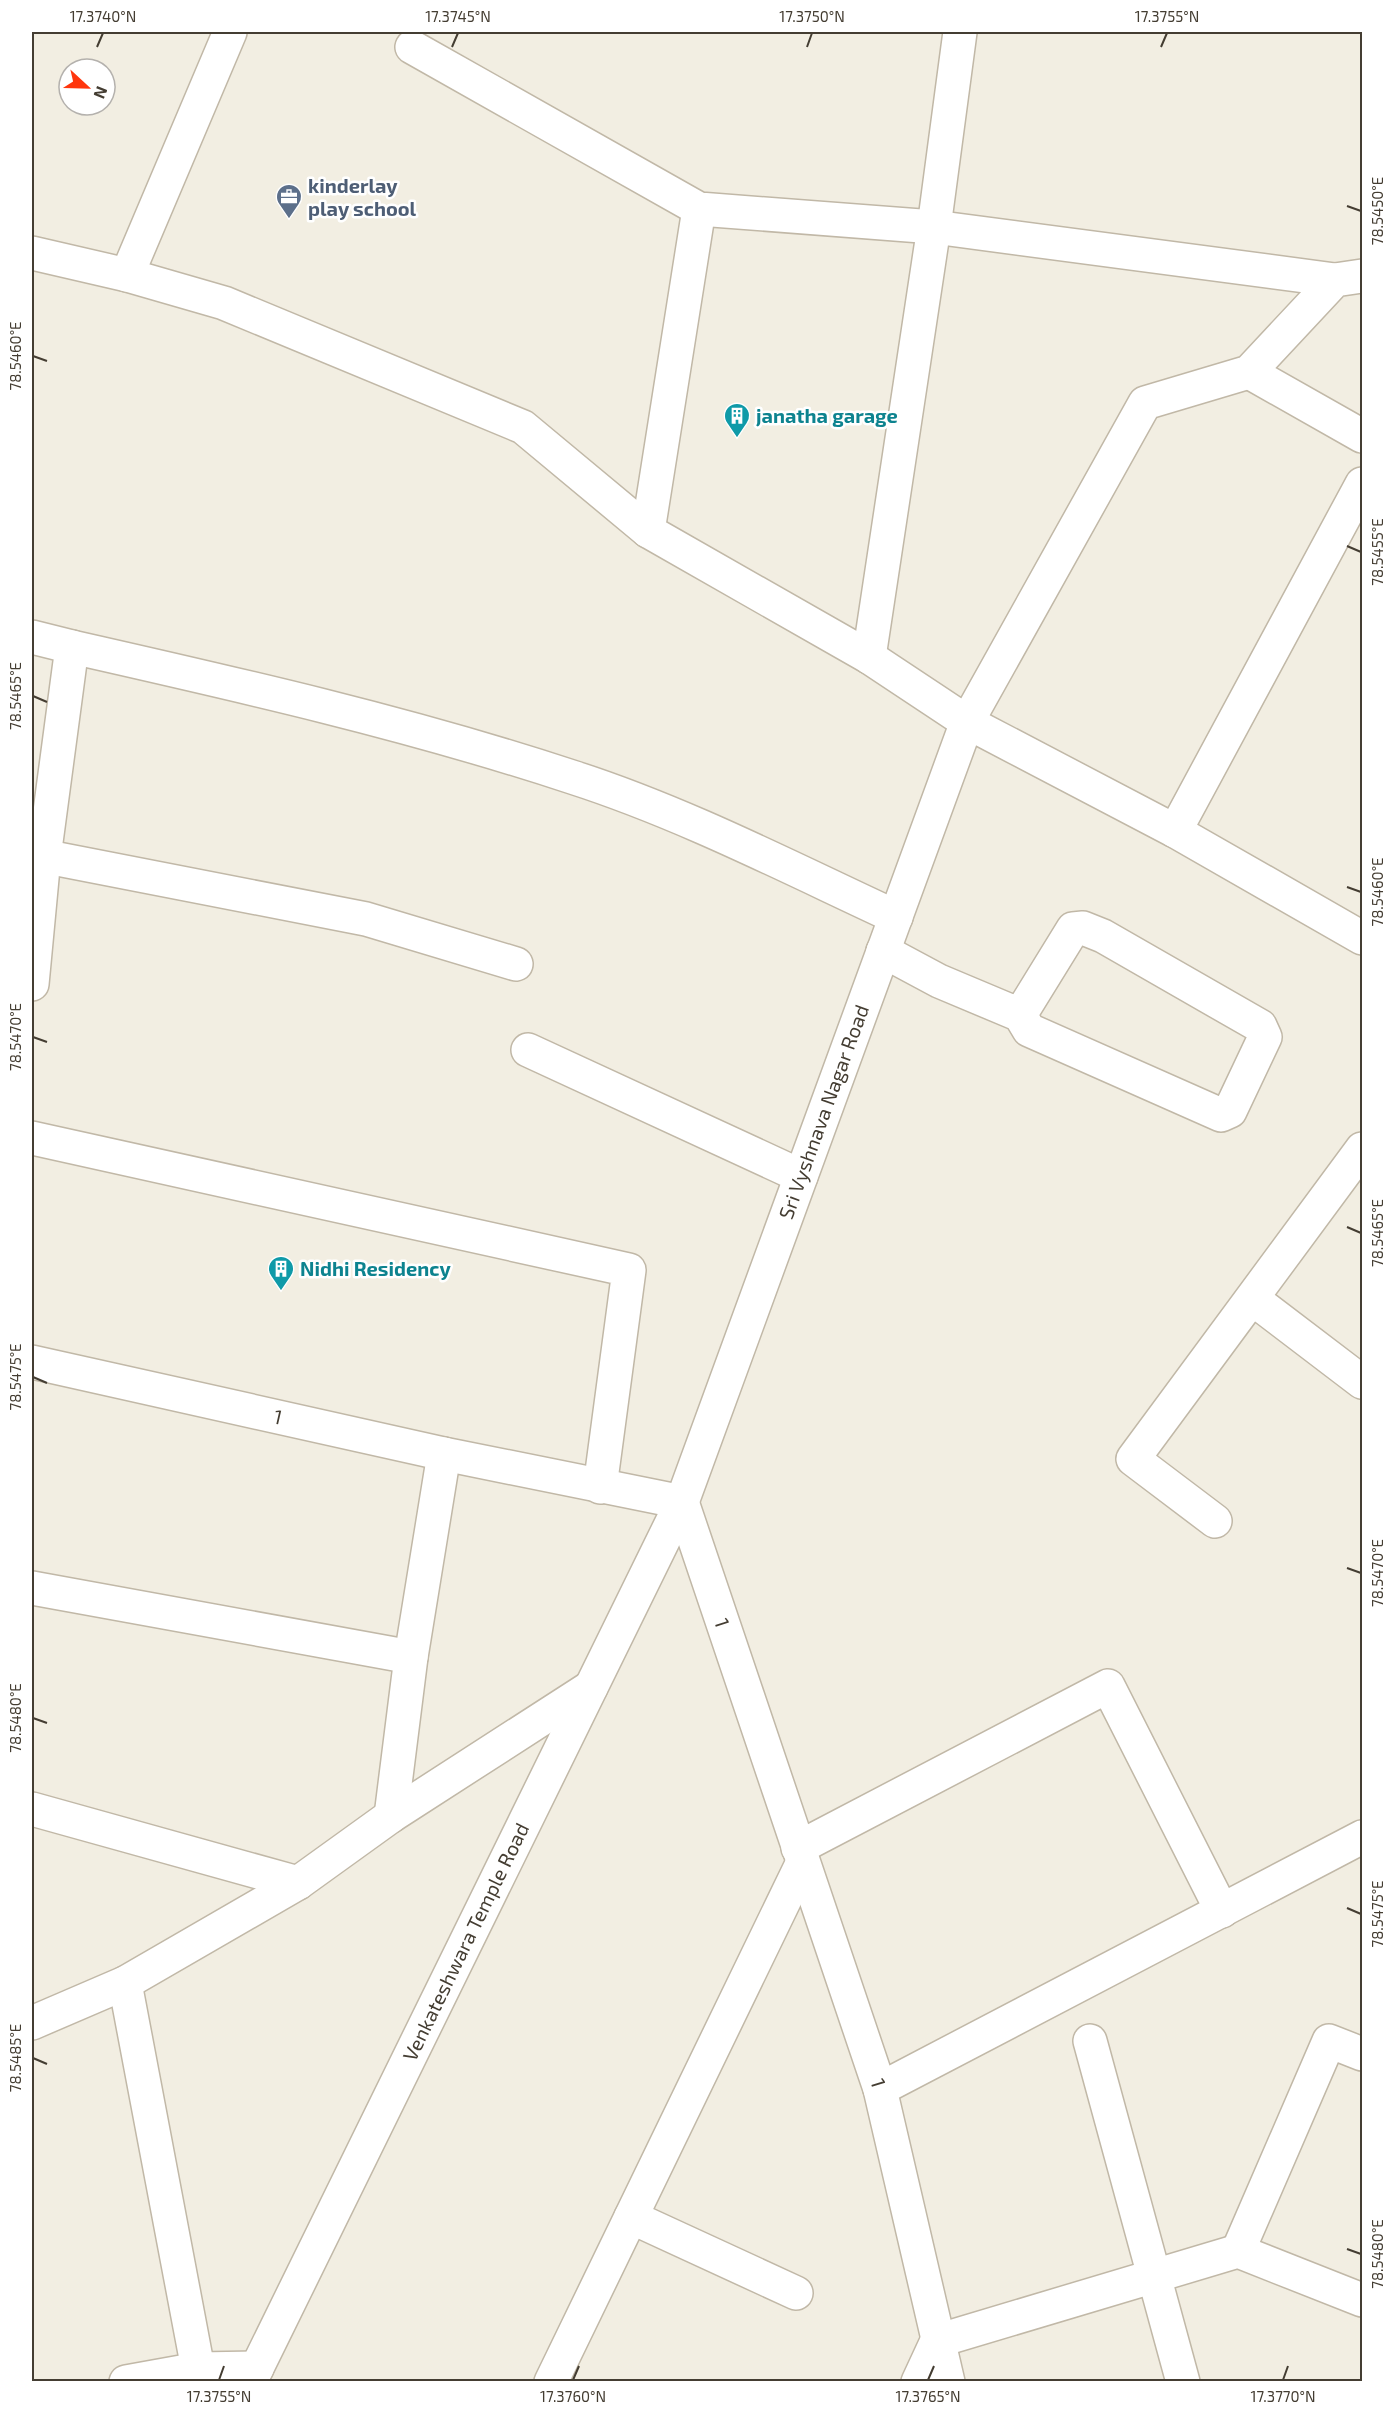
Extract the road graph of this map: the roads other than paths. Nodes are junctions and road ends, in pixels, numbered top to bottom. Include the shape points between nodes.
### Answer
1 (230, 32) edge
2 (960, 32) edge
3 (412, 47) dead end
4 (699, 210) junction
5 (934, 227) junction
6 (32, 253) edge
7 (127, 275) junction
8 (1349, 278) edge
9 (1249, 372) junction
10 (1362, 436) edge
11 (1362, 484) edge
12 (648, 531) junction
13 (32, 638) edge
14 (72, 647) junction
15 (869, 657) junction
16 (967, 722) junction
17 (1175, 831) junction
18 (38, 855) edge
19 (896, 917) junction
20 (1362, 938) edge
21 (883, 951) junction
22 (516, 964) dead end
23 (32, 984) edge
24 (1020, 1015) junction
25 (528, 1050) dead end
26 (32, 1138) edge
27 (1362, 1149) edge
28 (801, 1176) junction
29 (1253, 1299) junction
30 (32, 1362) edge
31 (1362, 1382) edge
32 (444, 1454) junction
33 (600, 1487) junction
34 (682, 1502) junction
35 (1215, 1521) dead end
36 (32, 1588) edge
37 (411, 1657) junction
38 (591, 1687) junction
39 (32, 1809) edge
40 (391, 1816) junction
41 (1362, 1839) edge
42 (800, 1856) junction
43 (298, 1883) junction
44 (1222, 1911) junction
45 (125, 1983) junction
46 (32, 2023) edge
47 (1090, 2042) dead end
48 (1362, 2054) edge
49 (880, 2089) junction
50 (631, 2217) junction
51 (1238, 2251) junction
52 (1155, 2277) junction
53 (796, 2293) dead end
54 (1362, 2300) edge
55 (937, 2341) junction
56 (198, 2369) junction
57 (254, 2375) edge
58 (126, 2382) edge
59 (552, 2382) edge
60 (918, 2382) edge
61 (948, 2382) edge
62 (1183, 2382) edge

1 - 7 street
2 - 5 street
3 - 4 street
4 - 5 street
4 - 12 street
5 - 8 street
5 - 15 street
6 - 7 street
7 - 12 street via 224,303 523,427
8 - 9 street
9 - 10 street
9 - 16 street, Sri Vyshnava Nagar Road via 1145,403
11 - 17 street
12 - 15 street
13 - 14 street
14 - 18 street
14 - 19 street via 405,727 573,777 659,808
15 - 16 street
16 - 17 street
16 - 19 street, Sri Vyshnava Nagar Road
17 - 20 street
18 - 22 street via 366,920
18 - 23 street
19 - 21 street, Sri Vyshnava Nagar Road
21 - 24 street via 939,981
21 - 28 street, Sri Vyshnava Nagar Road
24 - 24 street via 1029,1030 1221,1114 1230,1111 1265,1037 1260,1026 1083,928 1073,929
25 - 28 street
26 - 33 street via 629,1270
27 - 29 street
28 - 34 street, Sri Vyshnava Nagar Road
29 - 31 street
29 - 35 street via 1133,1459
30 - 32 street, 1
32 - 33 street, 1
32 - 37 street
33 - 34 street, 1
34 - 38 street, Venkateshwara Temple Road
34 - 42 street, 1
36 - 37 street
37 - 40 street
38 - 40 street
38 - 57 street, Venkateshwara Temple Road
39 - 43 street
40 - 43 street
41 - 44 street
42 - 44 street via 1108,1686
42 - 49 street, 1
42 - 50 street
43 - 45 street
44 - 49 street
45 - 46 street
45 - 56 street
47 - 52 street
48 - 51 street via 1329,2041
49 - 55 street, 1
50 - 53 street
50 - 59 street
51 - 52 street
51 - 54 street
52 - 55 street
52 - 62 street
55 - 60 street
55 - 61 street, 1
56 - 57 street
56 - 58 street

